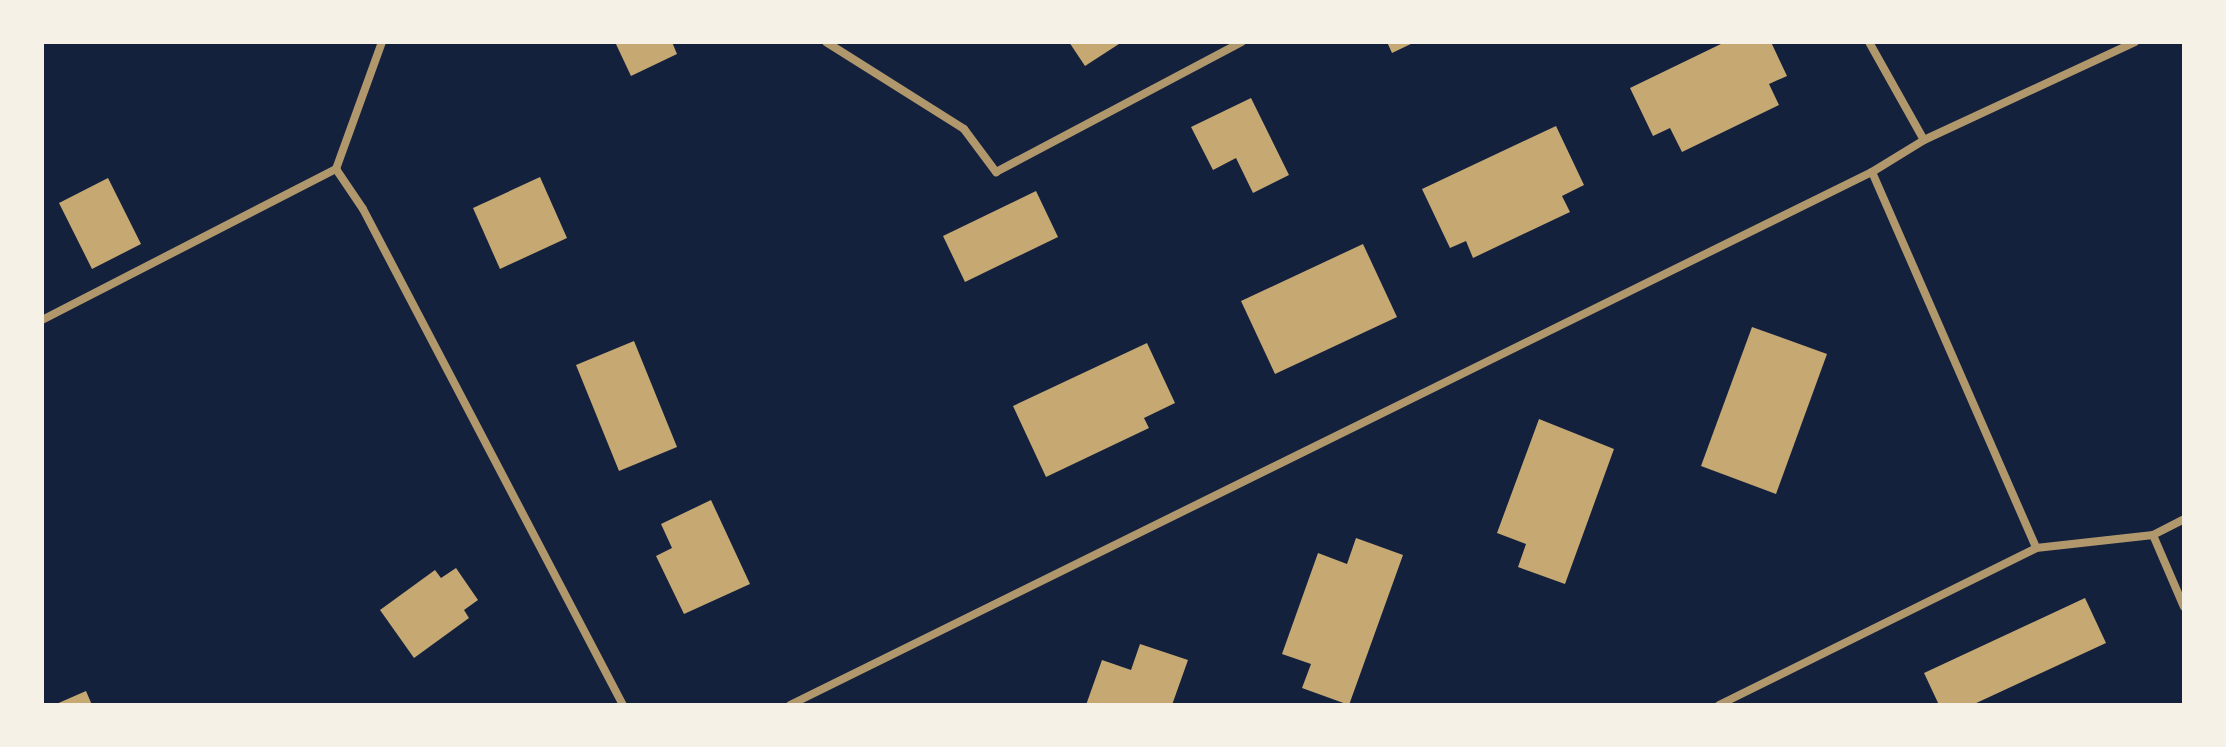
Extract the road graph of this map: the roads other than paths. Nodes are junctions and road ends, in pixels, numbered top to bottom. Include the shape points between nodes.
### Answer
1 (382, 42) edge
2 (826, 42) edge
3 (1242, 42) edge
4 (1869, 42) edge
5 (2135, 42) edge
6 (1924, 140) junction
7 (336, 169) junction
8 (1872, 172) junction
9 (42, 320) edge
10 (2184, 519) edge
11 (2153, 535) junction
12 (2036, 548) junction
13 (2184, 607) edge
14 (623, 705) edge
15 (790, 705) edge
16 (1719, 705) edge

1 - 7 street
2 - 3 street via 964,129 996,172
4 - 6 street
5 - 6 street
6 - 8 street
7 - 9 street
7 - 14 street via 363,209
8 - 12 street
8 - 15 street
10 - 11 street
11 - 12 street
11 - 13 street
12 - 16 street

